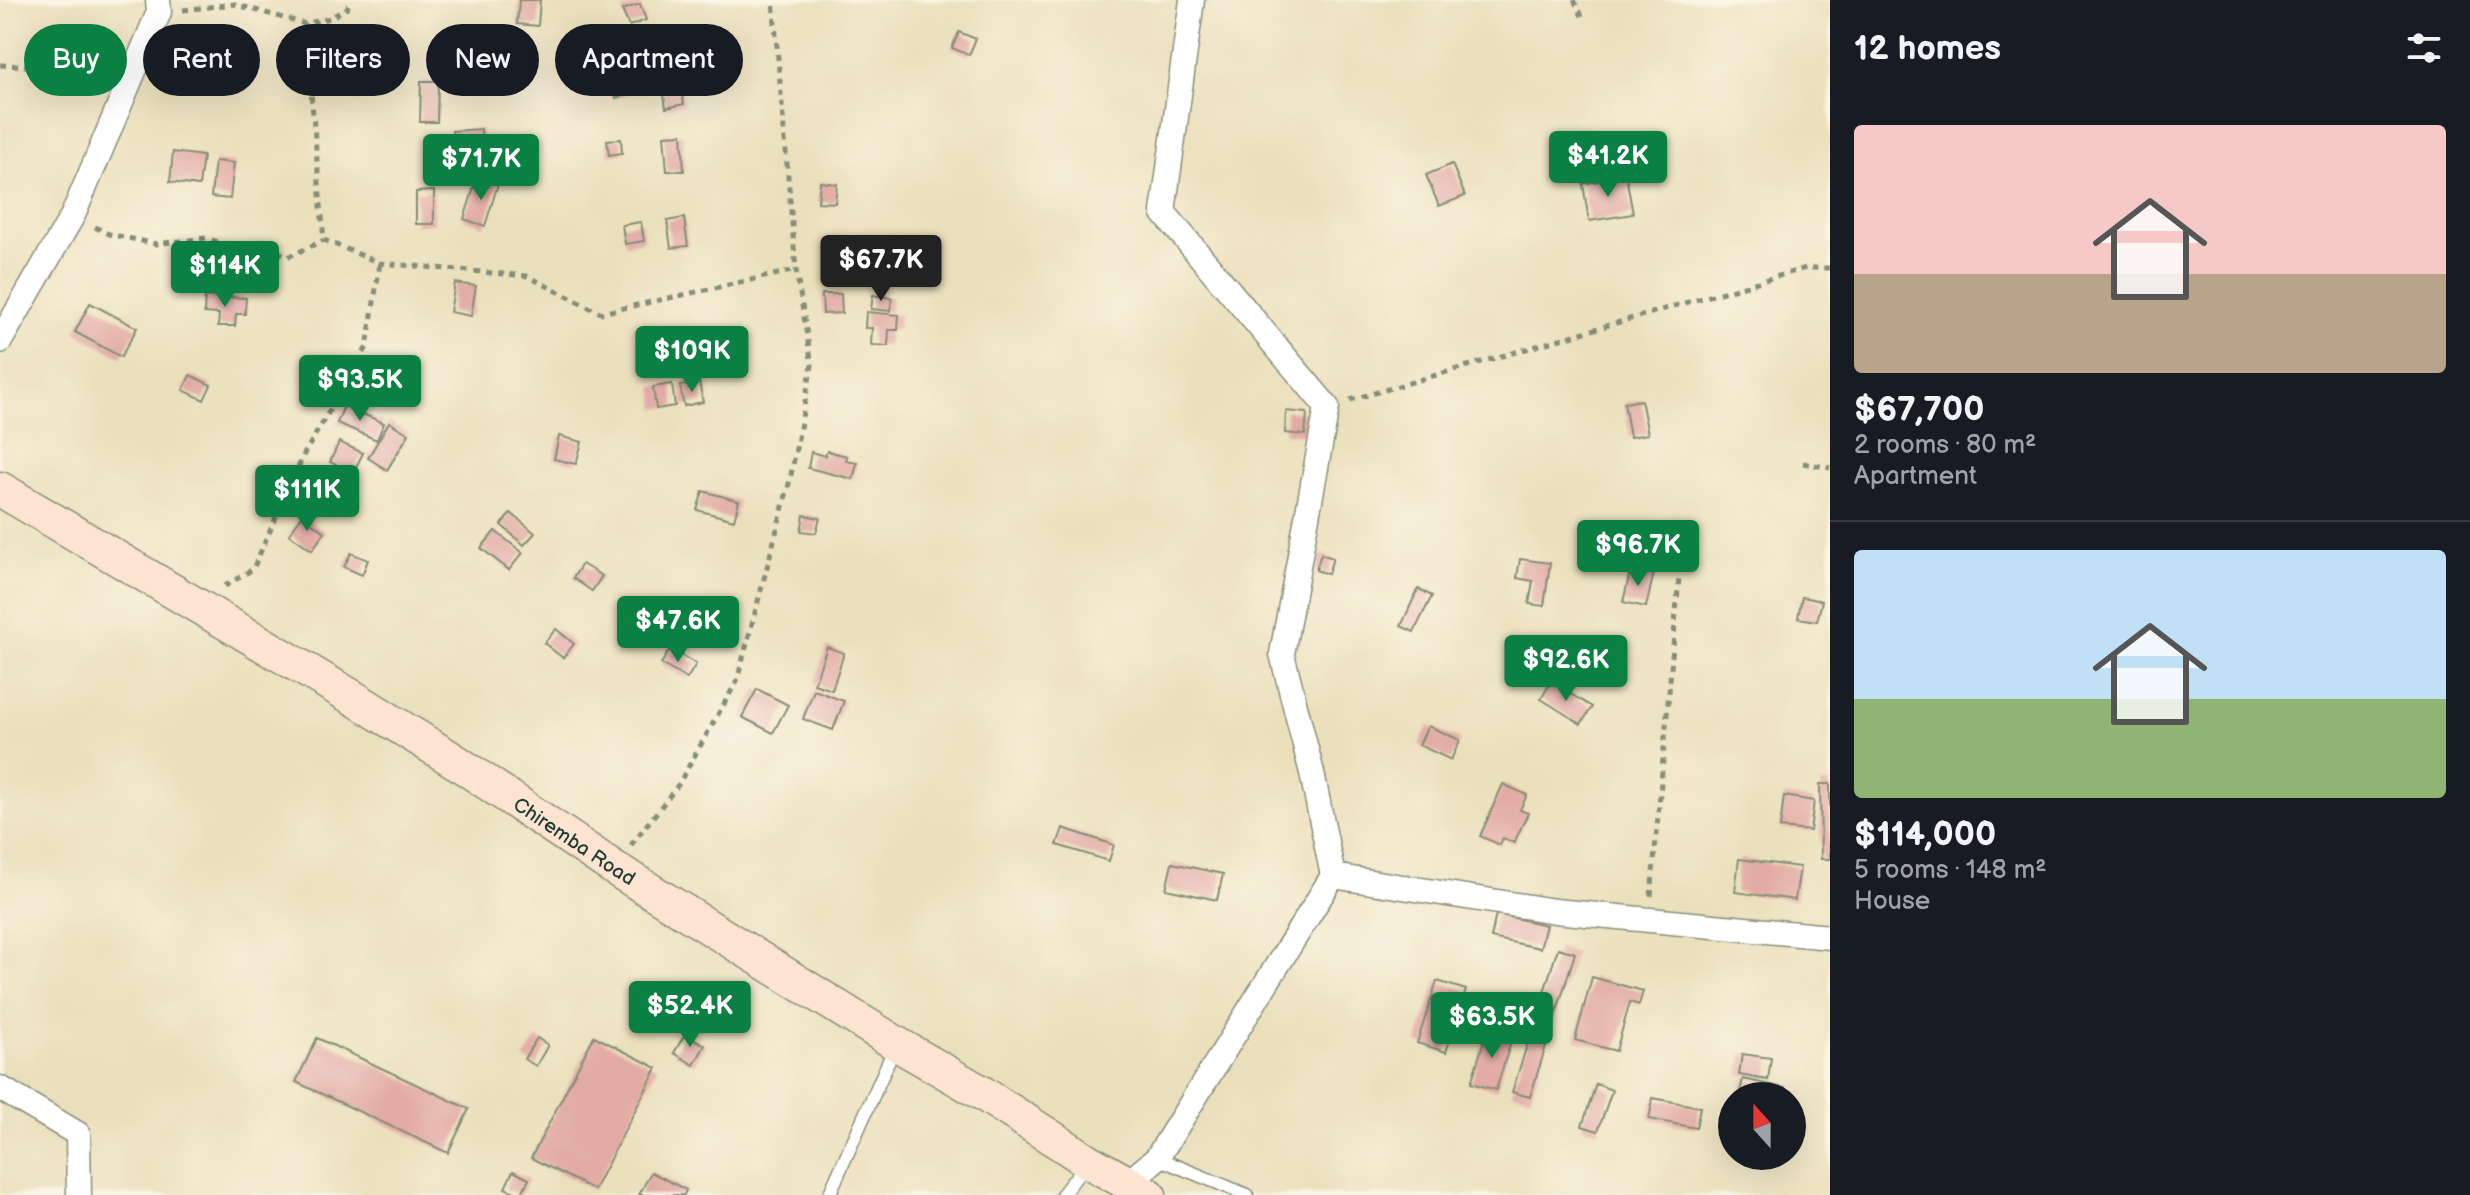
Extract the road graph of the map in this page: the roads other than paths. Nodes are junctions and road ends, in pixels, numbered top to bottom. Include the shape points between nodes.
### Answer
1 (1192, 0) edge
2 (159, 6) edge
3 (0, 341) edge
4 (0, 489) edge
5 (1333, 876) junction
6 (1830, 937) edge
7 (897, 1044) junction
8 (0, 1088) edge
9 (1157, 1158) junction
10 (1088, 1161) junction
11 (1139, 1189) edge
12 (79, 1195) edge
13 (829, 1195) edge
14 (1062, 1195) edge
15 (1247, 1195) edge

1 - 5 street via 1163,212 1327,407 1282,654
2 - 3 street via 73,215
4 - 7 main road, Chiremba Road via 357,700
5 - 6 street via 1555,911
5 - 9 street
7 - 10 main road, Chiremba Road
7 - 13 lane
8 - 12 street via 78,1134
9 - 11 street
9 - 15 lane
10 - 11 main road, Chiremba Road
10 - 14 lane

